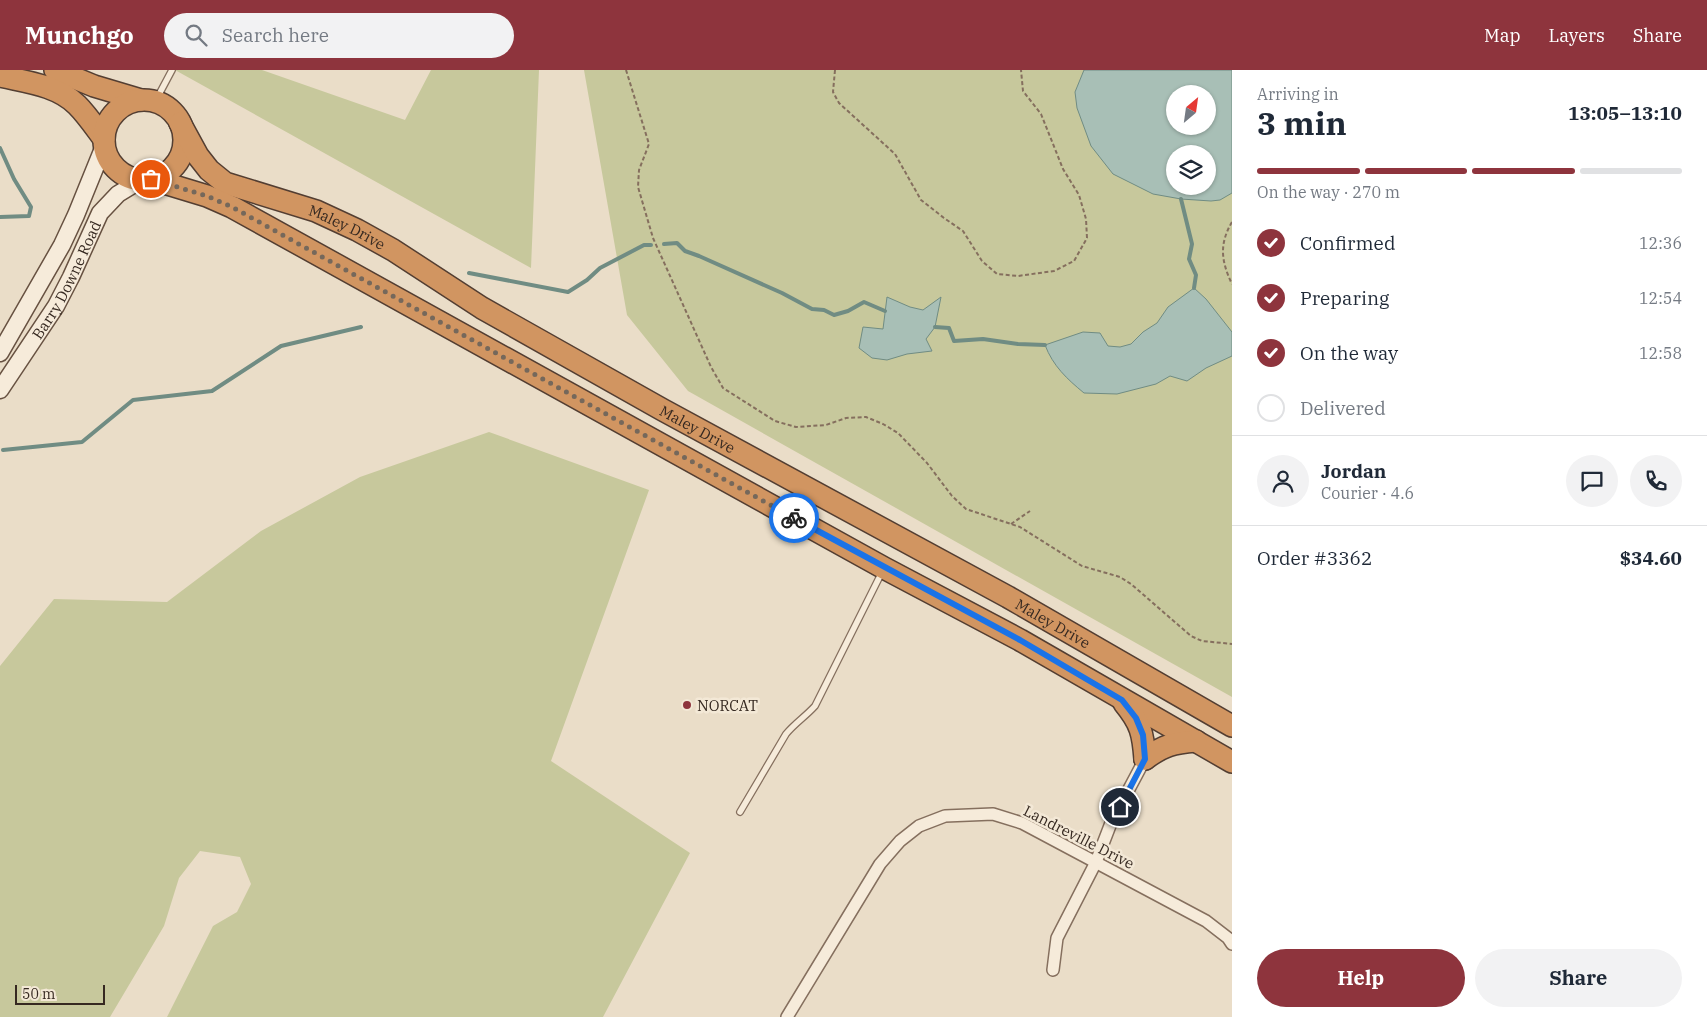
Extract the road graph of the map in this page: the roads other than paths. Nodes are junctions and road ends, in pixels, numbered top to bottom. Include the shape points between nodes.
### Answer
1 (55, 70) edge
2 (172, 70) edge
3 (0, 76) edge
4 (148, 101) junction
5 (180, 123) junction
6 (104, 142) junction
7 (146, 179) junction
8 (0, 353) edge
9 (0, 390) edge
10 (884, 568) junction
11 (1122, 700) junction
12 (1232, 726) edge
13 (1196, 741) junction
14 (1145, 759) junction
15 (1232, 762) edge
16 (740, 812) dead end
17 (1096, 862) junction
18 (1232, 944) edge
19 (1053, 970) dead end
20 (787, 1017) edge

1 - 4 highway via 94,86
2 - 4 lane
3 - 6 highway via 62,94 76,104
4 - 5 highway via 168,108
4 - 6 highway via 127,104 115,112 107,124
5 - 7 highway via 183,147 179,158 162,175
5 - 12 highway, Maley Drive via 198,156 225,182 316,211 357,230 482,308 1008,598
6 - 7 highway via 107,156 117,169 130,178
6 - 8 main road, Barry Downe Road via 62,245
7 - 9 main road, Barry Downe Road via 118,194 100,213 56,306
7 - 10 highway via 207,196 232,207
10 - 11 highway via 1020,640
10 - 16 lane via 814,706 786,734
11 - 13 highway
11 - 14 highway via 1136,718 1143,735
13 - 14 highway via 1160,748
13 - 15 highway
14 - 17 street via 1111,823
17 - 18 street, Landreville Drive via 1206,921
17 - 19 street via 1057,938
17 - 20 street, Landreville Drive via 1022,823 993,814 945,816 919,826 900,841 880,864

